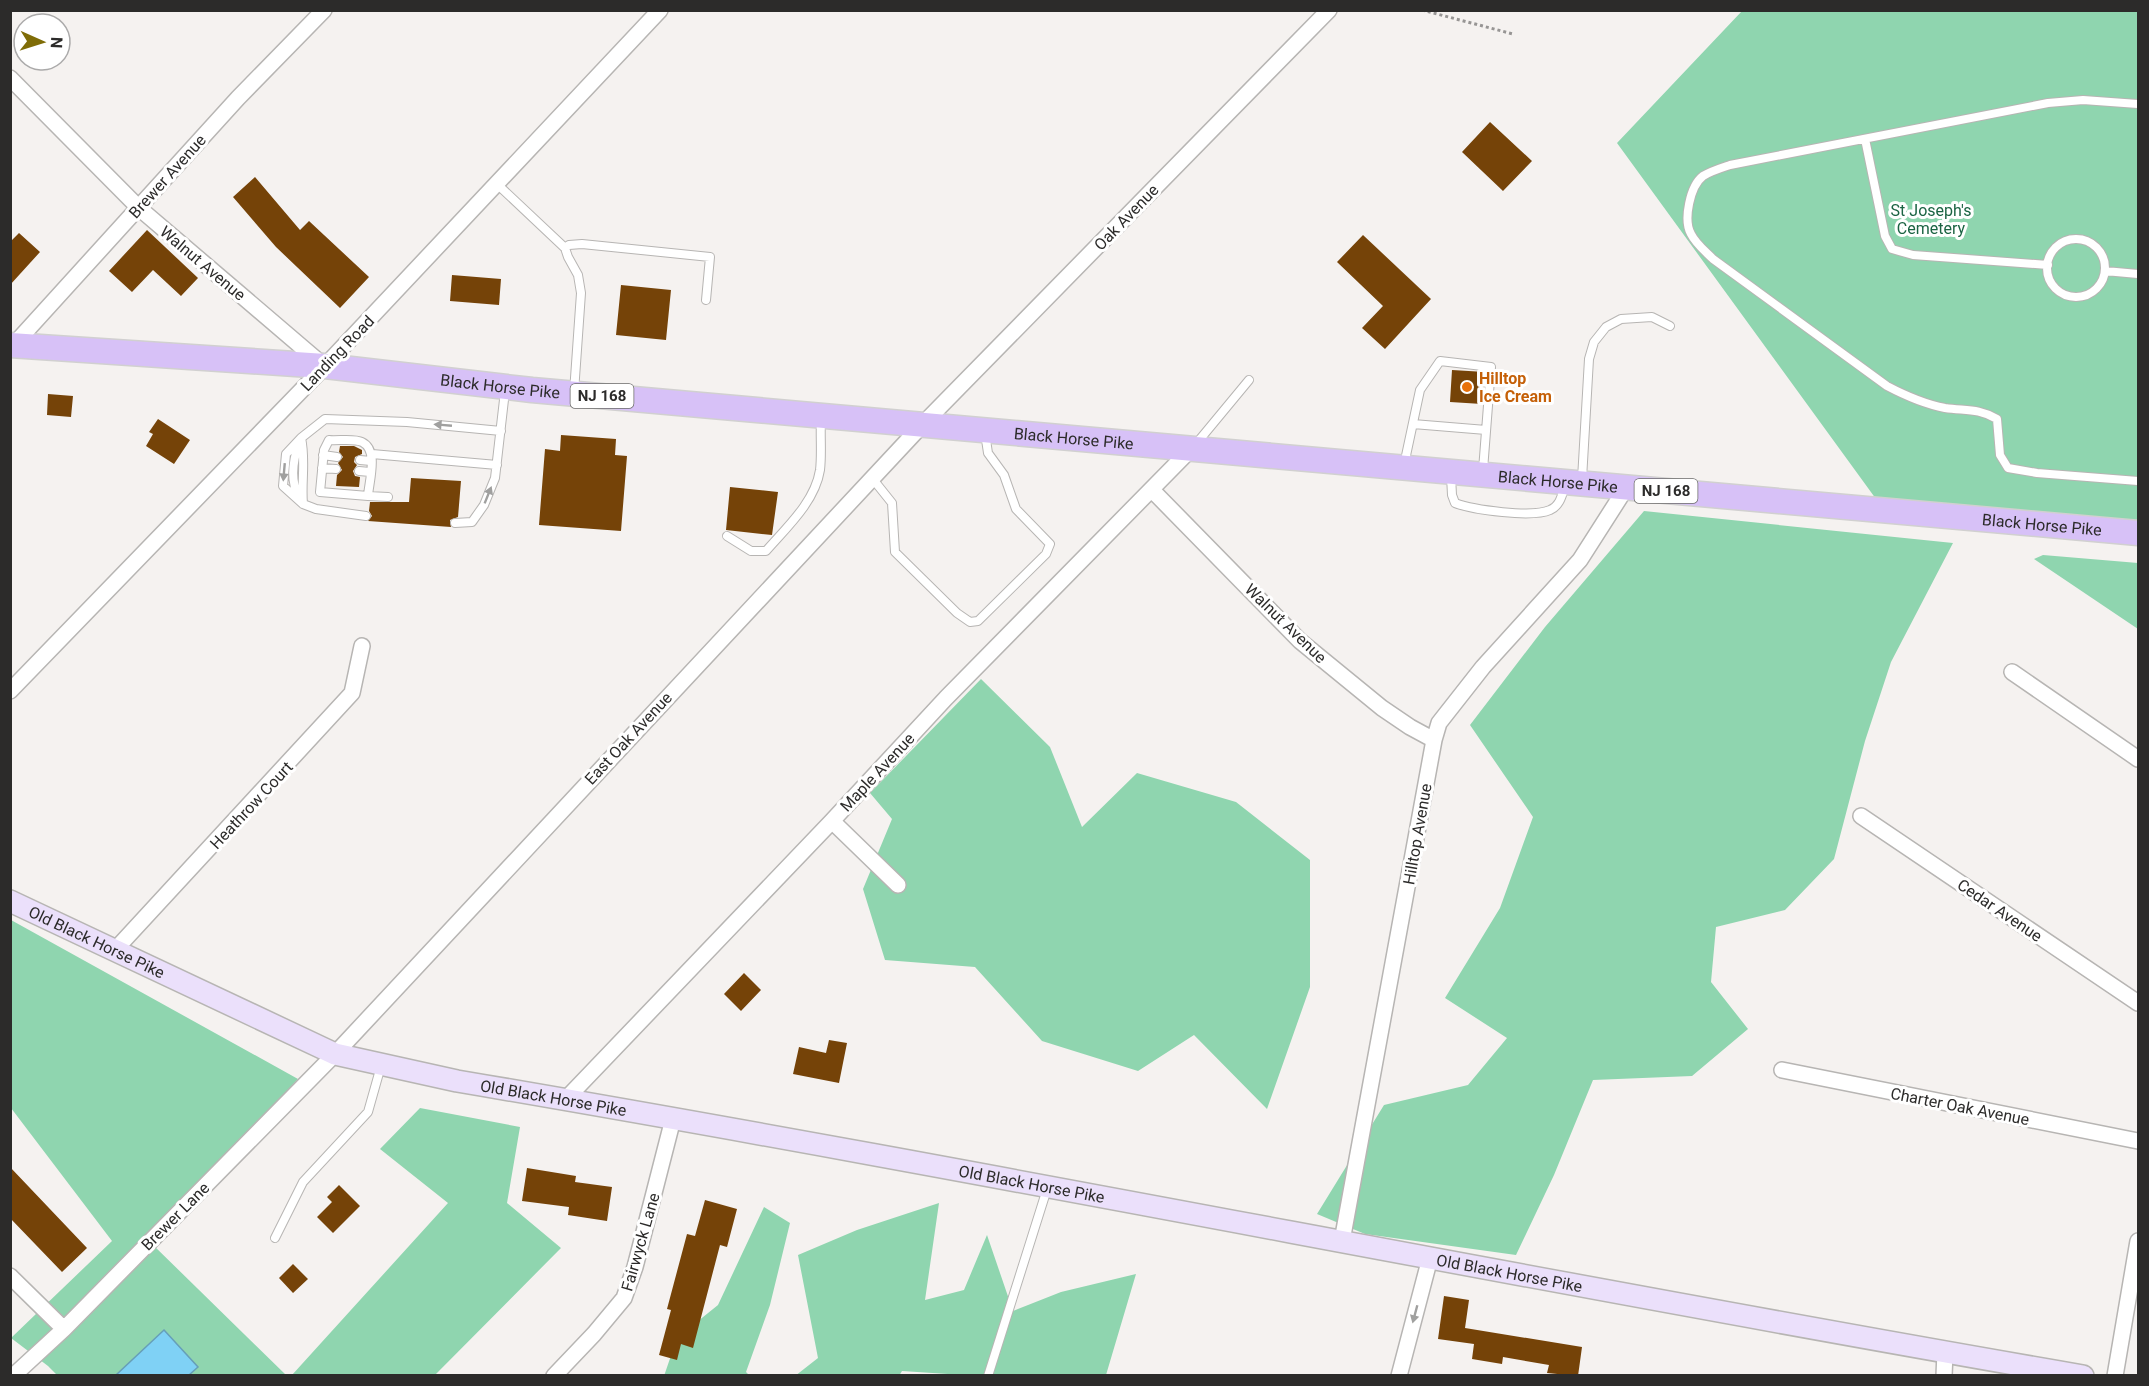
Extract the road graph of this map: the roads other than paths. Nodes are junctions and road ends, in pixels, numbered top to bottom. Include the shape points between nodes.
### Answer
1 (324, 10) edge
2 (660, 10) edge
3 (1329, 10) edge
4 (10, 78) edge
5 (2139, 104) edge
6 (1865, 140) junction
7 (497, 184) junction
8 (139, 208) junction
9 (566, 248) junction
10 (2048, 265) junction
11 (2105, 271) junction
12 (2139, 274) edge
13 (706, 300) dead end
14 (1670, 326) dead end
15 (12, 347) edge
16 (325, 366) junction
17 (1249, 380) dead end
18 (506, 387) junction
19 (574, 393) junction
20 (821, 415) junction
21 (923, 424) junction
22 (1413, 424) junction
23 (984, 429) junction
24 (1486, 430) junction
25 (501, 431) junction
26 (301, 438) junction
27 (1193, 447) junction
28 (323, 455) junction
29 (337, 457) dead end
30 (372, 458) junction
31 (360, 460) dead end
32 (496, 465) junction
33 (1404, 467) junction
34 (322, 468) junction
35 (336, 469) dead end
36 (359, 471) dead end
37 (370, 472) junction
38 (1451, 472) junction
39 (1482, 475) junction
40 (872, 478) junction
41 (2139, 481) edge
42 (1574, 483) junction
43 (1626, 488) junction
44 (1152, 490) junction
45 (368, 496) junction
46 (388, 497) dead end
47 (303, 504) junction
48 (366, 516) dead end
49 (455, 523) dead end
50 (2139, 533) edge
51 (727, 536) dead end
52 (362, 646) dead end
53 (2012, 672) dead end
54 (10, 691) edge
55 (1434, 740) junction
56 (2139, 759) edge
57 (1861, 816) dead end
58 (832, 821) junction
59 (898, 885) dead end
60 (10, 901) edge
61 (115, 950) junction
62 (2139, 1003) edge
63 (335, 1054) junction
64 (382, 1065) junction
65 (1782, 1070) dead end
66 (566, 1100) junction
67 (673, 1119) junction
68 (2139, 1141) edge
69 (1047, 1187) junction
70 (275, 1239) dead end
71 (1342, 1241) junction
72 (2139, 1241) edge
73 (1430, 1258) junction
74 (10, 1276) edge
75 (64, 1329) junction
76 (1945, 1352) junction
77 (13, 1376) edge
78 (554, 1376) edge
79 (988, 1376) edge
80 (1399, 1376) edge
81 (1944, 1376) edge
82 (2083, 1376) edge
83 (2115, 1376) edge

1 - 8 street, Brewer Avenue
2 - 7 street, Landing Road
3 - 21 street, Oak Avenue
4 - 8 street, Walnut Avenue
5 - 6 lane via 2083,100 2048,103
6 - 10 lane via 1885,236 1892,249 1912,255
6 - 41 lane via 1730,165 1702,177 1690,199 1686,221 1690,232 1713,259 1887,386 1911,399 1984,412 1997,419 2000,455 2008,468
7 - 9 lane
7 - 16 street, Landing Road
8 - 15 street, Brewer Avenue
8 - 16 street, Walnut Avenue
9 - 13 lane via 582,244 710,257
9 - 19 lane via 581,293
10 - 11 lane via 2055,249 2080,239 2102,254
10 - 11 lane via 2053,284 2068,296 2088,295 2102,282
11 - 12 lane
14 - 42 lane via 1653,317 1621,319 1606,327 1594,342
15 - 16 main road, Black Horse Pike / NJ 168
16 - 18 main road, Black Horse Pike / NJ 168
16 - 54 street, Landing Road
17 - 27 lane
18 - 19 main road, Black Horse Pike / NJ 168
18 - 25 lane
19 - 20 main road, Black Horse Pike / NJ 168
20 - 21 main road, Black Horse Pike / NJ 168
20 - 51 lane via 820,471 801,511 766,551 752,551
21 - 23 main road, Black Horse Pike / NJ 168
21 - 40 street, East Oak Avenue
22 - 24 lane
22 - 24 lane via 1420,390 1440,361 1491,367
22 - 33 lane
23 - 27 main road, Black Horse Pike / NJ 168
23 - 40 lane via 988,453 1004,475 1016,509 1050,543 1046,554 978,621 970,622 957,613 895,552 892,503
24 - 39 lane
25 -> 26 lane via 325,419
25 - 32 lane
26 - 47 lane
26 -> 47 lane via 286,454 283,486
27 - 33 main road, Black Horse Pike / NJ 168
27 - 44 street, Maple Avenue
28 - 29 lane
28 - 30 lane via 329,440 361,441
28 - 34 lane
30 - 31 lane
30 - 32 lane
30 - 37 lane
49 -> 32 lane via 472,522 484,505
33 - 38 main road, Black Horse Pike / NJ 168
34 - 35 lane
34 - 45 lane via 320,492
36 - 37 lane
37 - 45 lane
38 - 39 main road, Black Horse Pike / NJ 168
38 - 42 lane via 1455,503 1507,512 1550,510
39 - 42 main road, Black Horse Pike / NJ 168
40 - 63 street, East Oak Avenue
42 - 43 main road, Black Horse Pike / NJ 168
43 - 50 main road, Black Horse Pike / NJ 168
43 - 55 street, Hilltop Avenue via 1580,560 1483,668 1439,723
44 - 55 street, Walnut Avenue via 1300,641 1382,708
44 - 58 street, Maple Avenue via 946,698
45 - 46 lane
47 - 48 lane
52 - 61 street, Heathrow Court via 352,693
53 - 56 street
55 - 71 street, Hilltop Avenue
57 - 62 street, Cedar Avenue
58 - 59 street
58 - 66 street, Maple Avenue
60 - 61 street, Old Black Horse Pike
61 - 63 street, Old Black Horse Pike
63 - 64 street, Old Black Horse Pike
63 - 75 street, Brewer Lane
64 - 66 street, Old Black Horse Pike
64 - 70 lane via 368,1112 303,1182
65 - 68 street, Charter Oak Avenue
66 - 67 street, Old Black Horse Pike
67 - 69 street, Old Black Horse Pike
67 - 78 street, Fairwyck Lane via 624,1298
69 - 71 street, Old Black Horse Pike
69 - 79 lane
71 - 73 street, Old Black Horse Pike
72 - 83 street
73 - 76 street, Old Black Horse Pike
73 -> 80 street
74 - 75 street
75 - 77 street, Brewer Lane
76 - 81 street
76 - 82 street, Old Black Horse Pike

